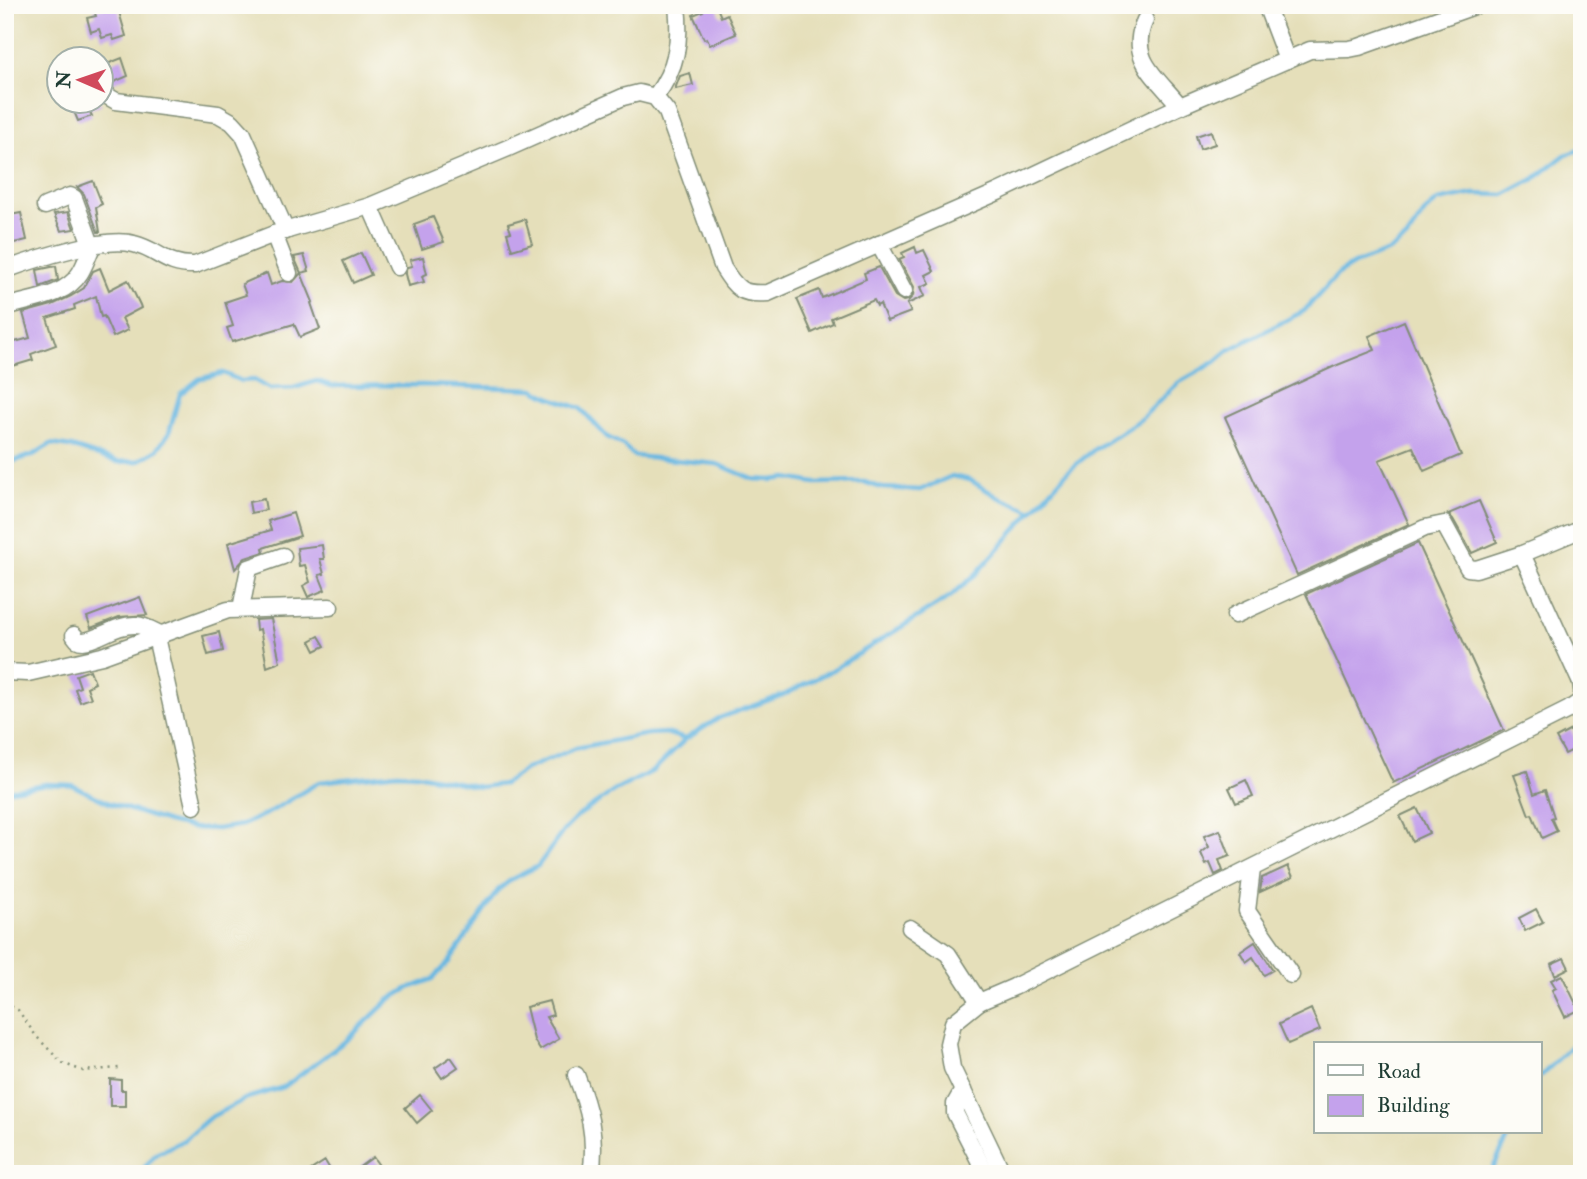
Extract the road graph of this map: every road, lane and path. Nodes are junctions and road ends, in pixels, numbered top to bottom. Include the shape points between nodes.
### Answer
1 (677, 5) edge
2 (1266, 5) edge
3 (1477, 5) edge
4 (1145, 20) dead end
5 (1287, 60) junction
6 (655, 97) junction
7 (116, 101) edge
8 (1180, 106) junction
9 (46, 206) dead end
10 (370, 206) junction
11 (280, 232) junction
12 (879, 244) junction
13 (92, 247) junction
14 (397, 267) dead end
15 (5, 270) edge
16 (289, 273) dead end
17 (904, 291) dead end
18 (9, 306) dead end
19 (1582, 529) edge
20 (1522, 554) junction
21 (283, 556) dead end
22 (330, 607) dead end
23 (241, 609) junction
24 (1235, 615) dead end
25 (74, 635) dead end
26 (159, 636) junction
27 (5, 672) edge
28 (1582, 692) edge
29 (194, 806) dead end
30 (1252, 869) junction
31 (911, 928) dead end
32 (1291, 975) dead end
33 (979, 1002) junction
34 (5, 1003) edge
35 (119, 1068) dead end
36 (576, 1075) dead end
37 (963, 1090) junction
38 (591, 1174) edge
39 (986, 1174) edge
40 (1003, 1174) edge

1 - 6 street via 680,28 675,65
2 - 5 street
3 - 5 street via 1359,47 1317,48
4 - 8 street via 1140,32 1142,59
5 - 8 street
6 - 10 street via 639,93 622,97
6 - 12 street via 667,112 723,268 735,287 751,294 768,293
7 - 11 street via 218,114 232,122 243,134
8 - 12 street
9 - 13 street via 74,198
10 - 11 street
10 - 14 street
11 - 13 street via 195,265 167,261 139,245 121,241
11 - 16 street
12 - 17 street
13 - 15 street
13 - 18 street via 81,273 70,285
19 - 20 street
20 - 24 street via 1468,568 1444,524 1425,528
20 - 28 street
21 - 23 street via 249,569
22 - 23 street
23 - 26 street
25 - 26 street via 84,641 134,625
26 - 27 street via 62,666
26 - 29 street
28 - 30 street via 1581,701 1568,710
30 - 32 street via 1247,911
30 - 33 street
31 - 33 street via 948,954
33 - 37 street via 953,1023 948,1044 952,1068
34 - 35 path via 18,1010 62,1063 83,1071
36 - 38 street via 590,1111
37 - 39 street via 955,1113
37 - 40 street

